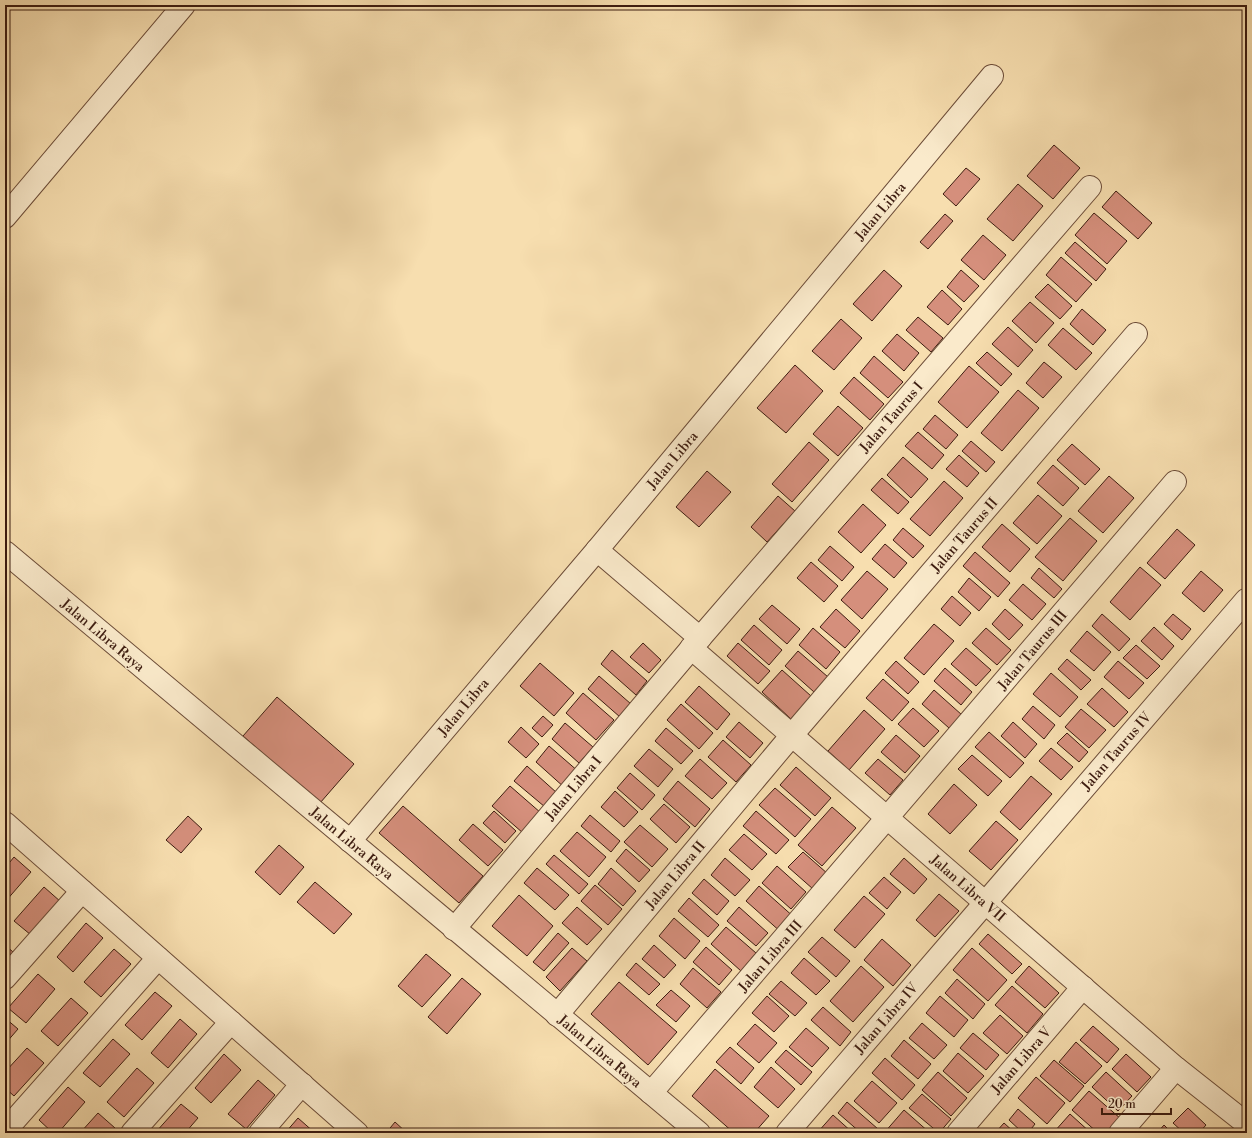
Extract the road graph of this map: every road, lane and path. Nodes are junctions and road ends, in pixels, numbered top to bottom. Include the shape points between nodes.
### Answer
1 (184, 5) edge
2 (992, 76) dead end
3 (1090, 186) dead end
4 (5, 217) edge
5 (1136, 334) dead end
6 (1175, 482) dead end
7 (597, 550) junction
8 (5, 552) edge
9 (1246, 600) dead end
10 (696, 643) junction
11 (792, 735) junction
12 (888, 818) junction
13 (7, 829) edge
14 (350, 841) junction
15 (82, 891) junction
16 (986, 903) junction
17 (454, 929) junction
18 (158, 958) junction
19 (5, 978) edge
20 (1083, 987) junction
21 (557, 1015) junction
22 (231, 1022) junction
23 (1176, 1068) junction
24 (302, 1084) junction
25 (651, 1094) junction
26 (1247, 1124) edge
27 (5, 1131) edge
28 (132, 1133) edge
29 (260, 1133) edge
30 (357, 1133) edge
31 (699, 1133) edge
32 (787, 1133) edge
33 (958, 1133) edge
34 (1120, 1133) edge

1 - 4 street
2 - 7 street, Jalan Libra
3 - 10 street, Jalan Taurus I
5 - 11 street, Jalan Taurus II
6 - 12 street, Jalan Taurus III
7 - 10 street, Jalan Libra VII
7 - 14 street, Jalan Libra
8 - 14 street, Jalan Libra Raya
9 - 16 street, Jalan Taurus IV
10 - 11 street, Jalan Libra VII
10 - 17 street, Jalan Libra I
11 - 12 street, Jalan Libra VII
11 - 21 street, Jalan Libra II
12 - 16 street, Jalan Libra VII
12 - 25 street, Jalan Libra III
13 - 15 street
14 - 17 street, Jalan Libra Raya
15 - 18 street
15 - 19 street
16 - 20 street, Jalan Libra VII
16 - 32 street, Jalan Libra IV
17 - 21 street, Jalan Libra Raya
18 - 22 street
18 - 27 street
20 - 23 street, Jalan Libra VII
20 - 33 street, Jalan Libra V
21 - 25 street, Jalan Libra Raya
22 - 24 street
22 - 28 street
23 - 26 street, Jalan Libra VII
23 - 34 street
24 - 29 street
24 - 30 street
25 - 31 street, Jalan Libra Raya

